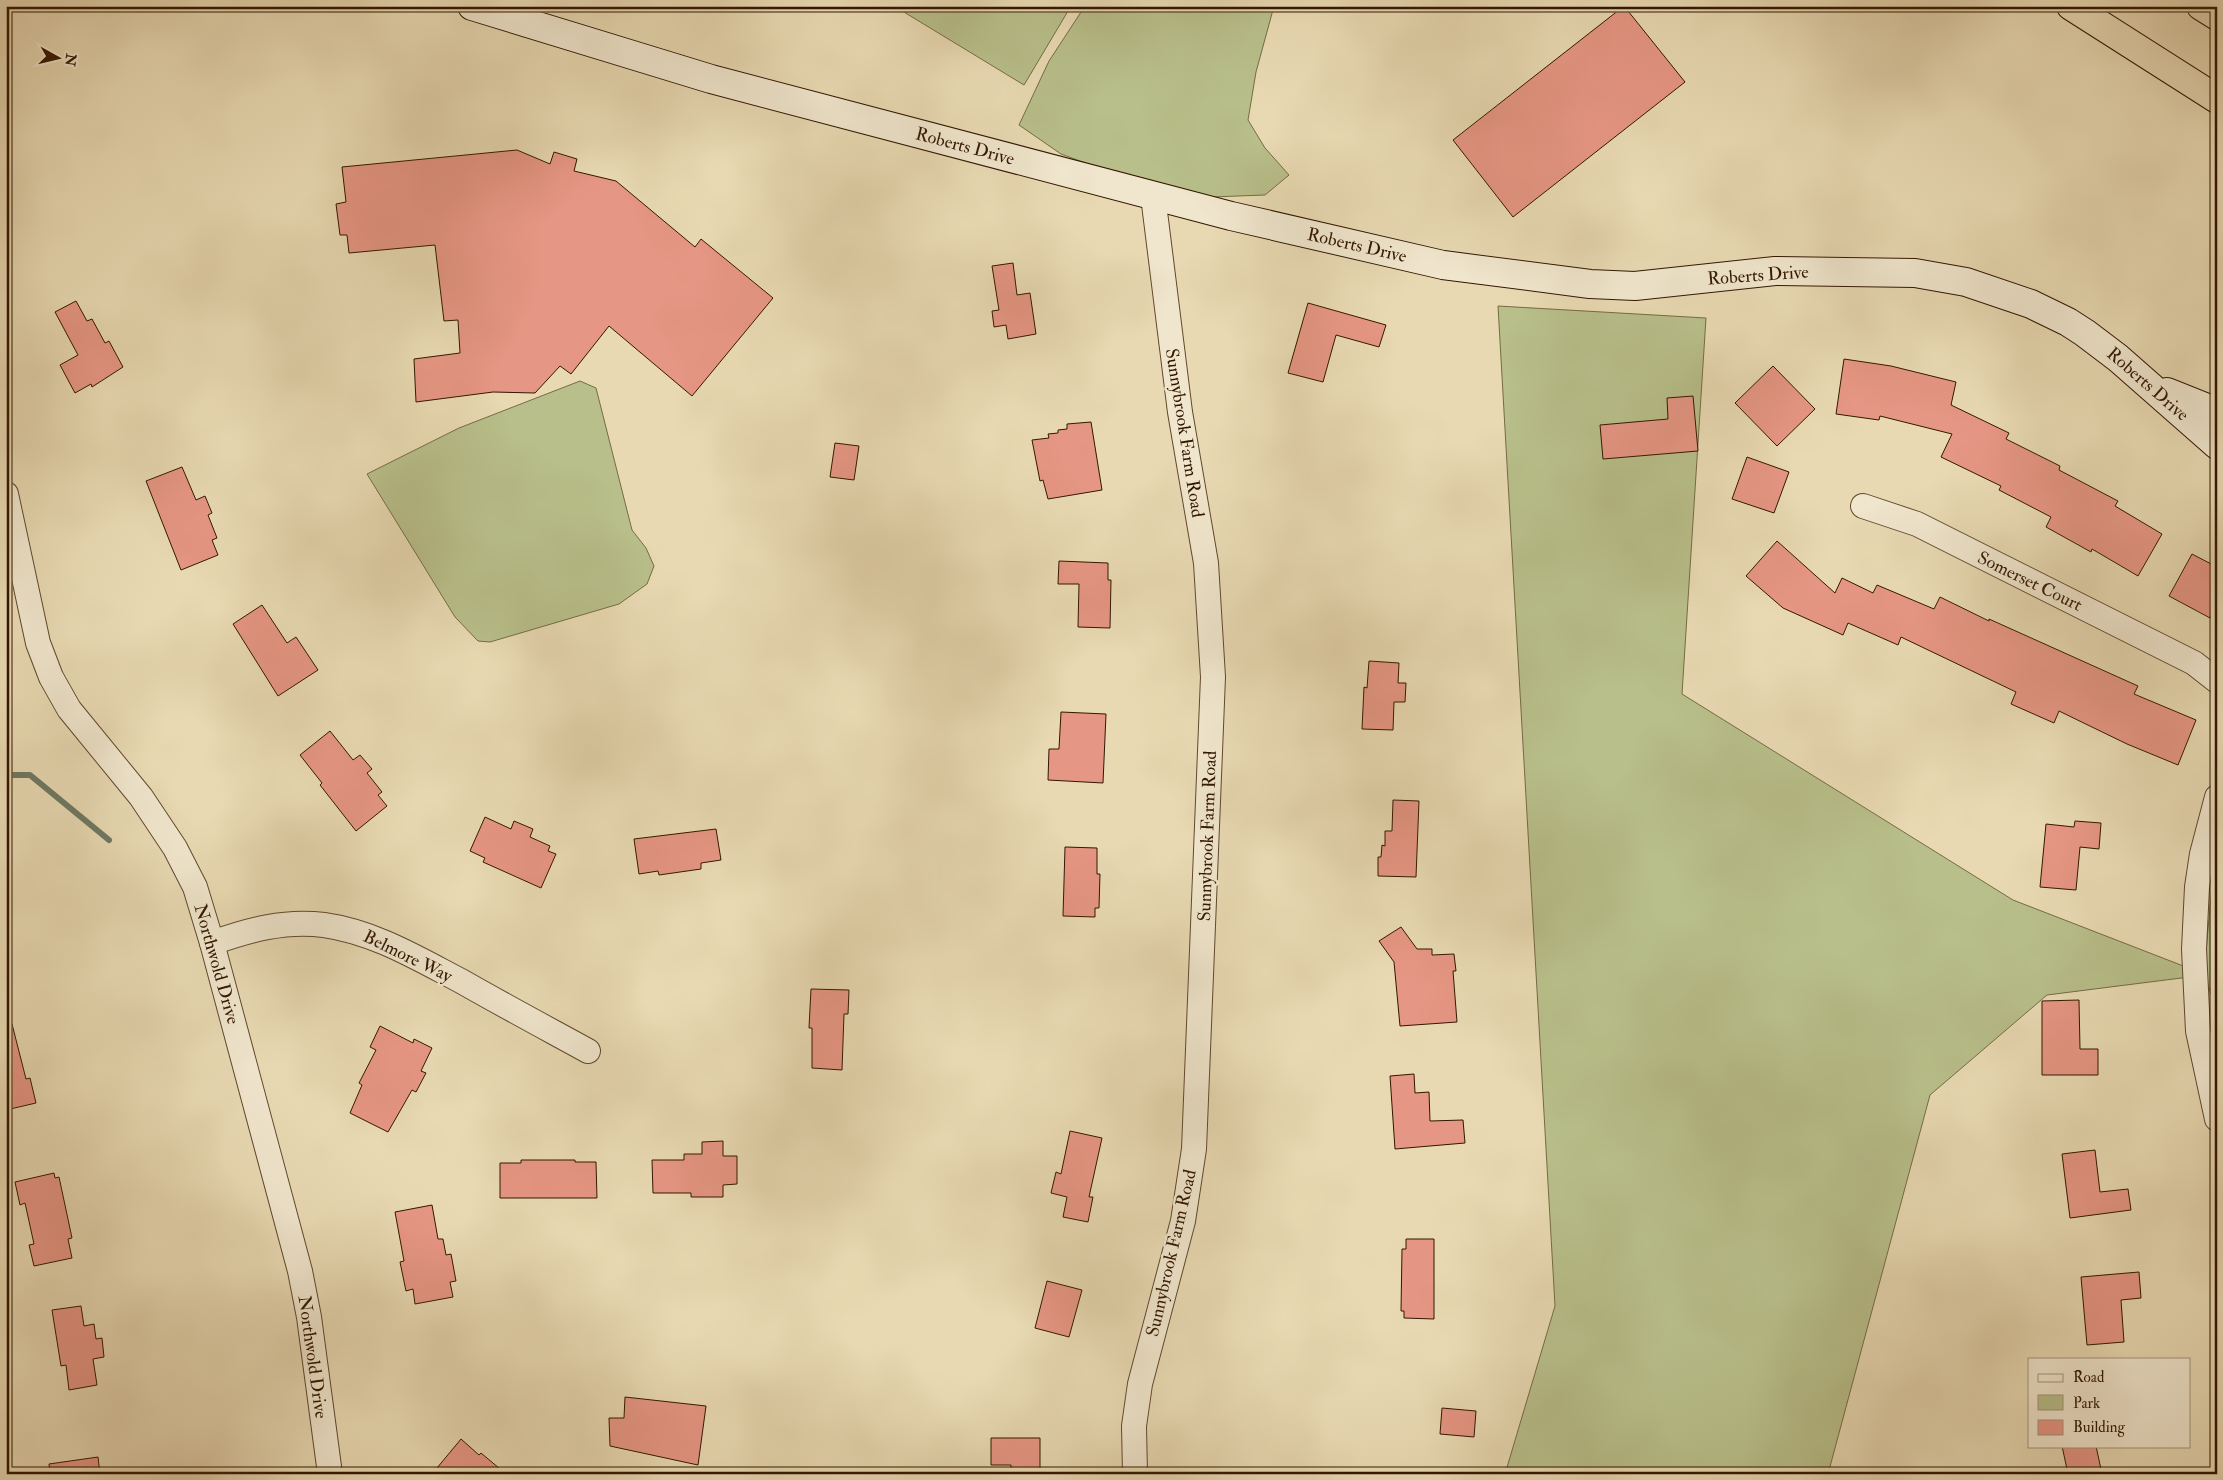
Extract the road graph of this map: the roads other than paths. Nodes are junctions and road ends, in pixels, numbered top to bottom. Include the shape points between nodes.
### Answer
1 (472, 6) edge
2 (2072, 6) edge
3 (2201, 6) edge
4 (2217, 16) edge
5 (2217, 90) edge
6 (2217, 99) edge
7 (1153, 196) junction
8 (2147, 384) junction
9 (2217, 412) edge
10 (2217, 445) edge
11 (6, 494) edge
12 (1863, 506) dead end
13 (2205, 663) edge
14 (2217, 681) edge
15 (2217, 797) edge
16 (212, 943) junction
17 (588, 1051) dead end
18 (2217, 1119) edge
19 (330, 1474) edge
20 (1134, 1474) edge

1 - 7 street, Roberts Drive via 711,79
2 - 5 highway
2 - 6 highway
3 - 4 highway
7 - 8 street, Roberts Drive via 1443,265 1590,284 1635,286 1775,271 1915,273 1966,282 2009,296 2068,322 2102,344
7 - 20 street, Sunnybrook Farm Road via 1180,412 1206,563 1213,677 1194,1148 1183,1221 1140,1384 1134,1426
8 - 9 street
8 - 10 street, Roberts Drive
11 - 16 street, Northwold Drive via 38,643 51,677 69,709 141,797 175,848 195,887
12 - 13 street, Somerset Court via 1917,524
13 - 14 street, Somerset Court
15 - 18 street via 2197,887 2194,949 2198,1031
16 - 17 street, Belmore Way via 250,930 286,924 322,925 358,932 398,948
16 - 19 street, Northwold Drive via 300,1272

